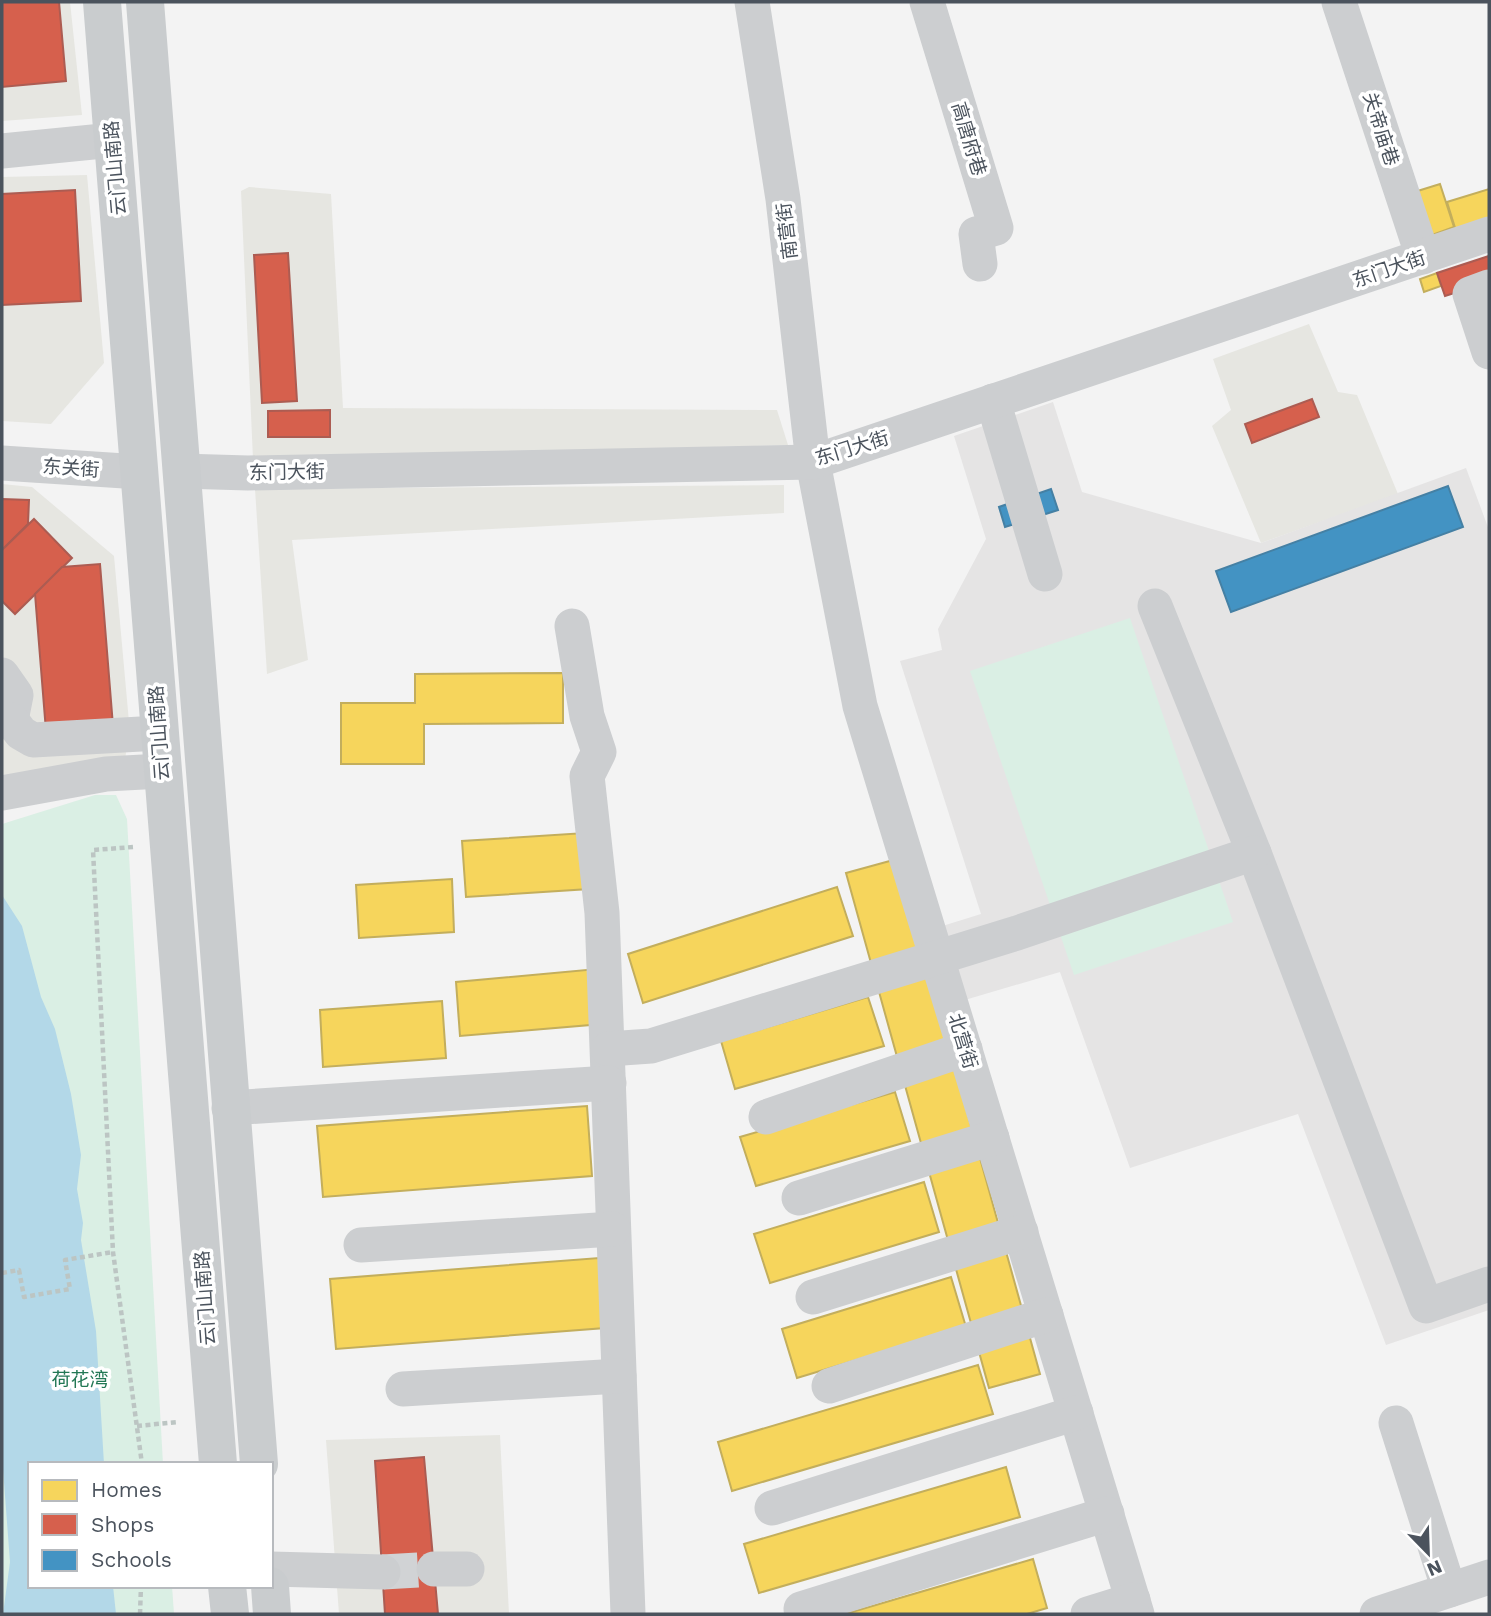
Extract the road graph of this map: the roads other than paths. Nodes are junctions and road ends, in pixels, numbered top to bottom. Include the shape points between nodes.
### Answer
1 (102, 2) edge
2 (145, 2) edge
3 (752, 2) edge
4 (927, 2) edge
5 (1339, 2) edge
6 (113, 140) junction
7 (2, 151) edge
8 (1489, 234) edge
9 (1423, 257) junction
10 (981, 264) dead end
11 (1489, 287) edge
12 (1489, 352) edge
13 (993, 401) junction
14 (813, 462) junction
15 (2, 463) edge
16 (181, 471) junction
17 (140, 472) junction
18 (1045, 574) dead end
19 (1155, 606) dead end
20 (572, 626) dead end
21 (2, 675) edge
22 (6, 720) edge
23 (159, 733) junction
24 (162, 771) junction
25 (2, 793) edge
26 (1254, 853) junction
27 (937, 958) junction
28 (965, 1049) junction
29 (608, 1066) junction
30 (229, 1108) junction
31 (766, 1117) dead end
32 (992, 1138) junction
33 (799, 1198) dead end
34 (613, 1229) junction
35 (1021, 1232) junction
36 (360, 1245) dead end
37 (1489, 1284) edge
38 (813, 1297) dead end
39 (1046, 1315) junction
40 (619, 1376) junction
41 (829, 1386) dead end
42 (403, 1389) dead end
43 (1076, 1413) junction
44 (1396, 1423) dead end
45 (218, 1462) edge
46 (259, 1462) edge
47 (772, 1508) dead end
48 (1107, 1514) junction
49 (273, 1569) edge
50 (383, 1572) tunnel mouth
51 (1489, 1577) edge
52 (228, 1588) edge
53 (270, 1588) edge
54 (1449, 1590) junction
55 (1135, 1607) edge
56 (801, 1609) dead end
57 (230, 1614) edge
58 (272, 1614) edge
59 (628, 1614) edge
60 (1088, 1614) edge
61 (1377, 1614) edge

1 - 6 main road, 云门山南路
2 - 16 main road, 云门山南路
3 - 14 street, 南营街 via 783,198
4 - 10 street, 高唐府巷 via 996,228 976,234
5 - 9 street, 关帝庙巷
6 - 7 street
6 - 17 main road, 云门山南路
8 - 9 street, 东门大街
9 - 13 street, 东门大街
11 - 12 street via 1469,294
13 - 14 street, 东门大街
13 - 18 street
14 - 16 street, 东门大街
14 - 27 street, 北营街 via 860,706
15 - 17 street, 东关街
16 - 30 main road, 云门山南路
17 - 23 main road, 云门山南路
19 - 26 street
20 - 29 street via 587,716 599,752 587,776 602,913
21 - 22 street via 16,695
22 - 23 street via 33,740
23 - 24 main road, 云门山南路
24 - 25 street via 106,774
24 - 45 main road, 云门山南路
26 - 27 street
26 - 37 street via 1426,1306
27 - 28 street, 北营街
27 - 29 street via 651,1046
28 - 31 street
28 - 32 street, 北营街
29 - 30 street
29 - 34 street
30 - 46 main road, 云门山南路
32 - 33 street
32 - 35 street, 北营街
34 - 36 street
34 - 40 street
35 - 38 street
35 - 39 street, 北营街
39 - 41 street
39 - 43 street, 北营街
40 - 42 street
40 - 59 street
43 - 47 street
43 - 48 street, 北营街
44 - 54 street
48 - 55 street, 北营街
48 - 56 street
49 - 50 street
51 - 54 street
52 - 57 main road
53 - 58 main road
54 - 61 street
55 - 60 street

